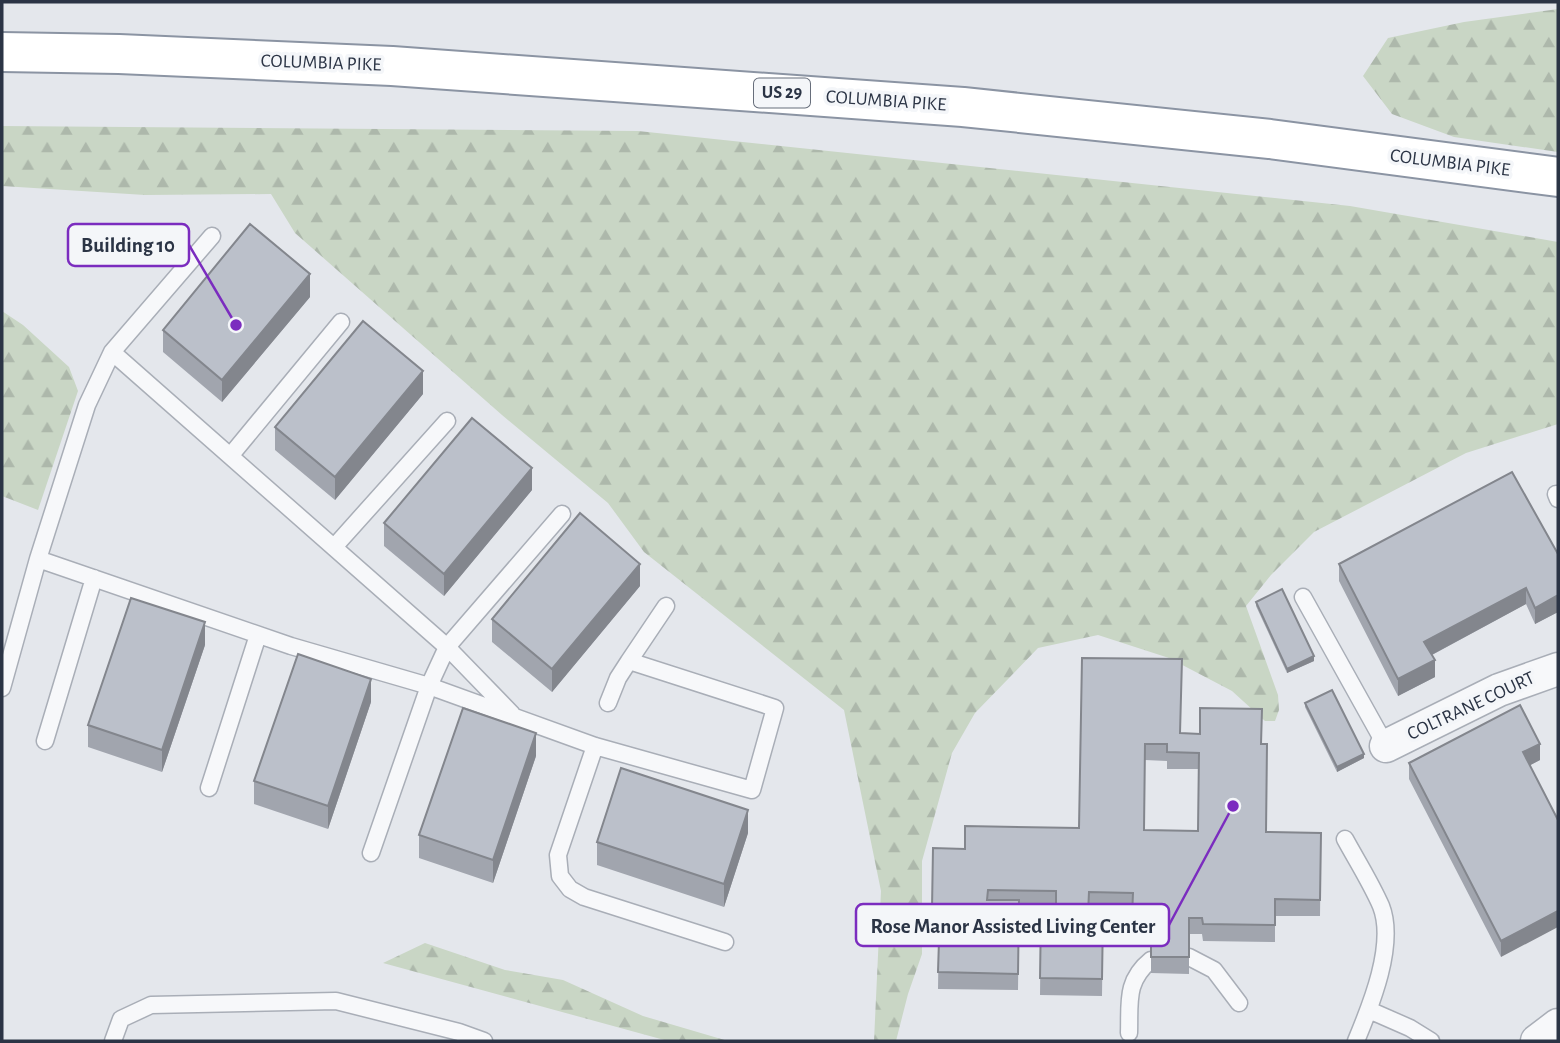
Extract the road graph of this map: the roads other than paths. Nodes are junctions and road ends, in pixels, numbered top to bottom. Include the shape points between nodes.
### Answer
1 (2, 52) edge
2 (1558, 177) edge
3 (212, 236) dead end
4 (341, 322) dead end
5 (112, 352) junction
6 (447, 421) dead end
7 (231, 455) junction
8 (562, 514) dead end
9 (335, 546) junction
10 (38, 559) junction
11 (94, 578) junction
12 (1303, 597) dead end
13 (666, 606) dead end
14 (258, 635) junction
15 (447, 647) junction
16 (629, 661) junction
17 (1554, 680) edge
18 (429, 686) junction
19 (2, 688) edge
20 (608, 704) dead end
21 (516, 719) junction
22 (45, 741) dead end
23 (595, 746) junction
24 (1386, 746) joint
25 (209, 788) dead end
26 (1345, 839) dead end
27 (371, 853) dead end
28 (725, 942) dead end
29 (1189, 957) edge
30 (1151, 960) edge
31 (1239, 1003) dead end
32 (1369, 1010) junction
33 (1558, 1025) edge
34 (1129, 1034) dead end
35 (113, 1041) edge
36 (484, 1041) edge
37 (1356, 1041) edge
38 (1430, 1041) edge
39 (1536, 1041) edge

1 - 2 highway, COLUMBIA PIKE / US 29 via 392,66 963,107 1270,139
3 - 5 lane
4 - 7 lane
5 - 7 lane
5 - 10 lane via 87,405
6 - 9 lane
7 - 9 lane
8 - 15 lane
9 - 15 lane
10 - 11 lane
10 - 19 lane
11 - 14 lane
11 - 22 lane
12 - 24 lane
13 - 16 lane
14 - 18 lane
14 - 25 lane
15 - 18 lane
15 - 21 lane
16 - 20 lane
16 - 23 lane via 775,708 752,790
17 - 24 street, COLTRANE COURT via 1499,690
18 - 21 lane
18 - 27 lane
21 - 23 lane
23 - 28 lane via 558,855 560,876 584,897
26 - 32 lane via 1382,907 1385,928 1386,943
29 - 31 lane via 1214,970
30 - 34 lane via 1131,987
32 - 37 lane
32 - 38 lane
33 - 39 street
35 - 36 lane via 121,1019 151,1005 336,1001

